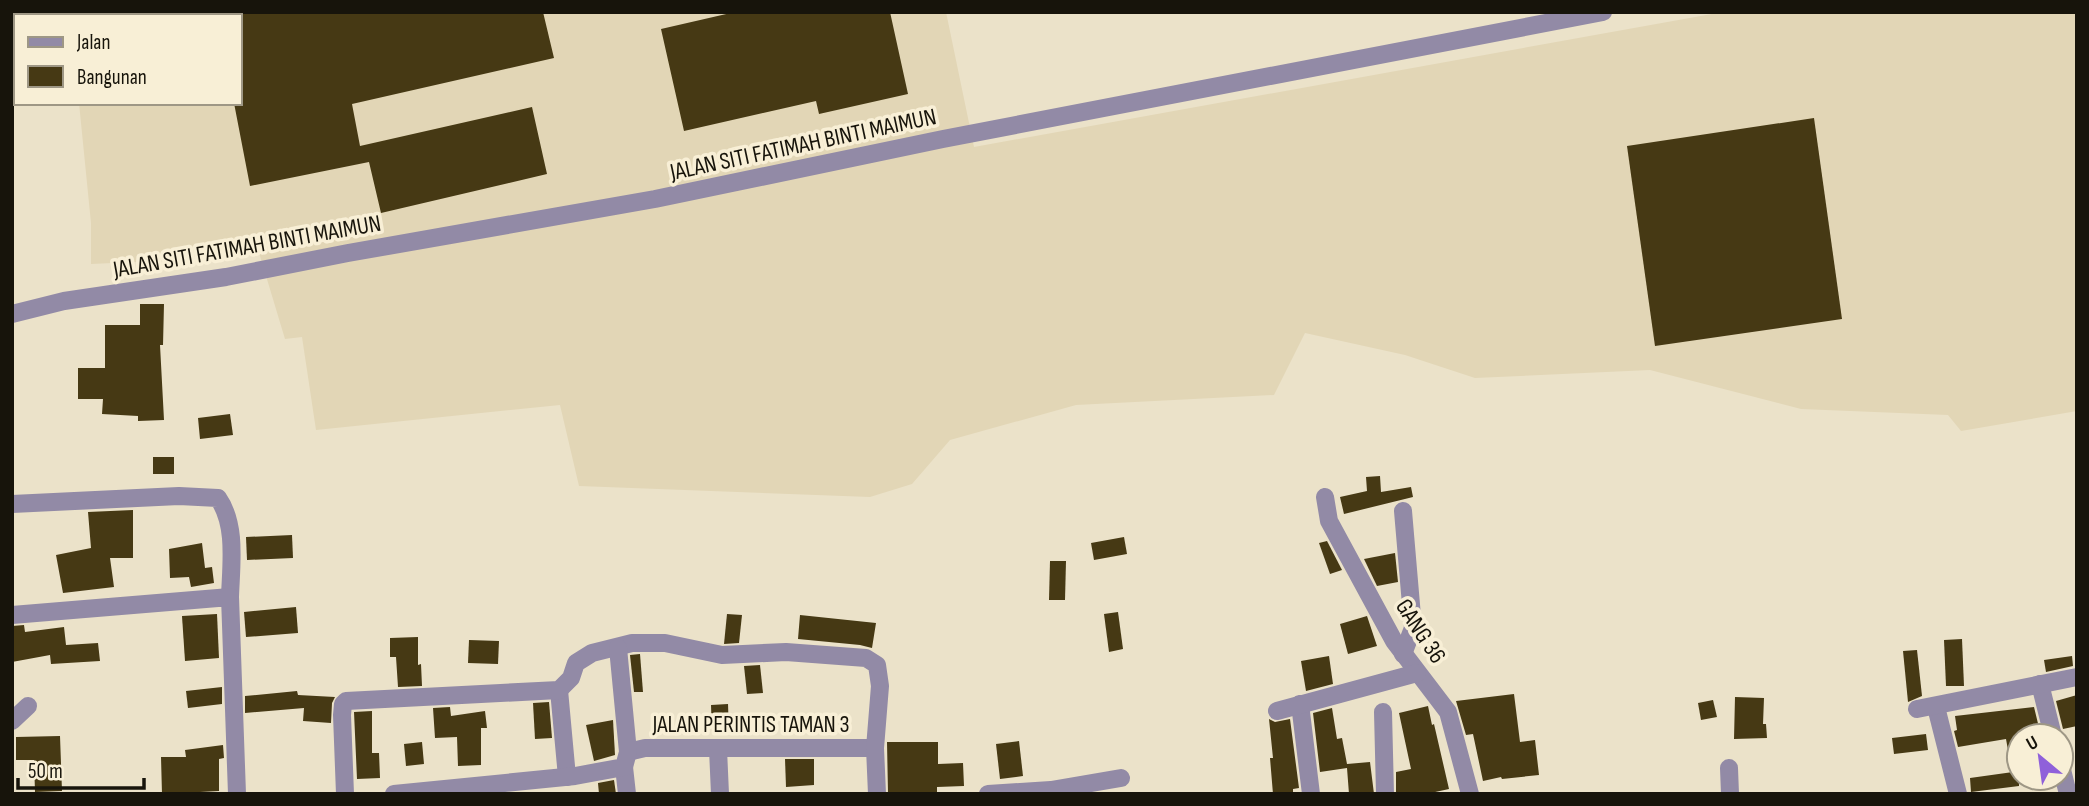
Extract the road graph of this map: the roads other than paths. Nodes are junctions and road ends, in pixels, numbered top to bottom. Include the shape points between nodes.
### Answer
1 (1603, 12) edge
2 (12, 314) edge
3 (1325, 497) dead end
4 (12, 505) edge
5 (1403, 511) dead end
6 (230, 597) junction
7 (12, 615) edge
8 (618, 648) junction
9 (1403, 654) junction
10 (1417, 673) junction
11 (2077, 677) edge
12 (2040, 684) junction
13 (559, 690) junction
14 (1300, 704) junction
15 (28, 706) dead end
16 (1936, 706) junction
17 (1917, 709) dead end
18 (1277, 711) dead end
19 (1383, 712) dead end
20 (12, 721) edge
21 (2050, 722) edge
22 (875, 748) junction
23 (718, 749) junction
24 (626, 759) junction
25 (1729, 768) dead end
26 (567, 777) junction
27 (1121, 778) dead end
28 (440, 792) edge
29 (237, 794) edge
30 (345, 794) edge
31 (394, 794) edge
32 (627, 794) edge
33 (720, 794) edge
34 (877, 794) edge
35 (988, 794) edge
36 (1311, 794) edge
37 (1385, 794) edge
38 (1471, 794) edge
39 (1730, 794) edge
40 (1958, 794) edge

1 - 2 street, JALAN SITI FATIMAH BINTI MAIMUN via 655,199 226,277 64,301
3 - 9 street, GANG 36 via 1329,520
4 - 6 street via 218,498 230,528
5 - 9 street via 1413,628
6 - 7 street
6 - 29 street
8 - 13 street via 592,653 576,663 571,678
8 - 22 street via 665,643 722,655 866,658 877,665 880,686
8 - 24 street
9 - 10 street, GANG 36
10 - 14 street
10 - 38 street, GANG 36 via 1448,712
11 - 12 street
12 - 16 street
12 - 21 street
13 - 26 street
13 - 30 street via 346,701 342,715
14 - 18 street
14 - 36 street
15 - 20 street
16 - 17 street
16 - 40 street
19 - 37 street
22 - 23 street, JALAN PERINTIS TAMAN 3
22 - 34 street
23 - 24 street, JALAN PERINTIS TAMAN 3 via 645,748
23 - 33 street
24 - 26 street, JALAN PERINTIS TAMAN 3
24 - 32 street
25 - 39 street
26 - 28 street, JALAN PERINTIS TAMAN 3
27 - 35 street via 1051,790
28 - 31 street, JALAN PERINTIS TAMAN 3

